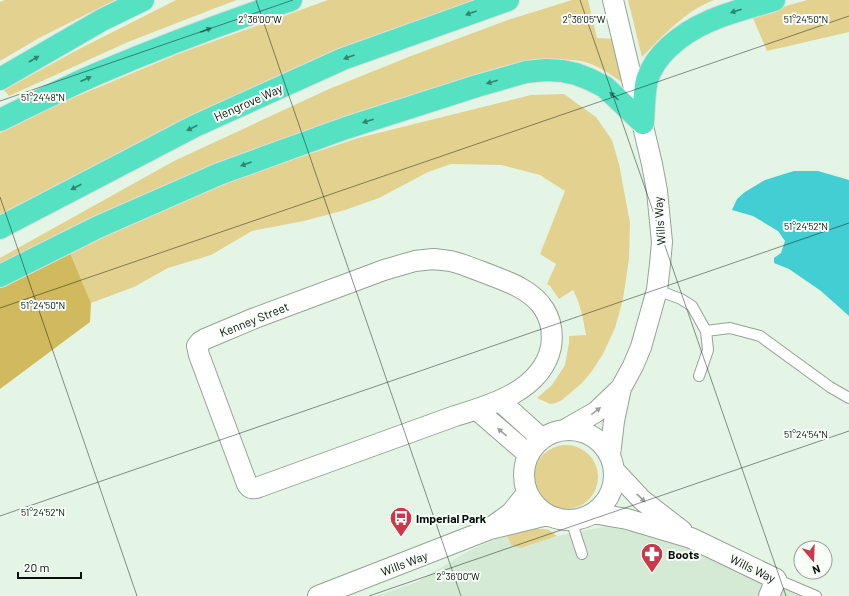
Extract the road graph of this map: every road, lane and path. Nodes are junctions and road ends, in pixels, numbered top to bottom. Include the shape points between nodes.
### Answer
1 (143, 0) edge
2 (291, 0) edge
3 (508, 0) edge
4 (613, 0) edge
5 (774, 0) edge
6 (0, 79) edge
7 (0, 120) edge
8 (642, 123) junction
9 (0, 228) edge
10 (0, 276) edge
11 (657, 290) junction
12 (706, 331) junction
13 (699, 376) dead end
14 (621, 388) junction
15 (849, 398) edge
16 (500, 401) junction
17 (477, 410) junction
18 (566, 429) junction
19 (541, 438) junction
20 (528, 454) junction
21 (612, 462) junction
22 (527, 493) junction
23 (593, 513) junction
24 (547, 515) junction
25 (571, 520) junction
26 (490, 529) junction
27 (691, 538) junction
28 (582, 554) dead end
29 (773, 588) edge
30 (318, 596) edge
31 (816, 596) edge

6 -> 1 highway via 102,20
7 -> 2 highway via 113,67 240,17
3 -> 9 highway, Hengrove Way via 344,59 195,126
4 - 8 street, Wills Way
5 -> 8 highway via 725,15 697,27 678,39 652,68 647,81
8 -> 10 highway via 605,87 589,79 562,71 526,72 346,128 219,174 98,227
8 - 11 street, Wills Way via 652,164 662,242
11 - 12 lane via 692,306
11 - 14 street, Wills Way via 642,347
12 - 13 lane via 708,350
12 - 15 lane via 730,328 760,336
18 -> 14 street, Wills Way via 596,412
14 - 21 street, Wills Way via 614,421
16 - 17 street, Kenney Street
16 - 17 street, Kenney Street via 525,386 541,369 550,352 551,324 544,309 533,296 512,283 454,262 433,259 415,261 384,270 255,318 205,339 197,346 247,484 251,488 287,478
16 - 19 street
20 -> 17 street
18 - 19 street, Wills Way
18 - 21 street, Wills Way via 592,435 602,444
19 - 20 street, Wills Way
20 - 22 street, Wills Way via 523,474
21 - 23 street, Wills Way via 613,486 605,501
21 -> 27 street, Wills Way via 642,500
22 - 24 street, Wills Way via 532,502
22 - 26 street, Wills Way via 511,513
23 - 25 street, Wills Way
23 - 27 street, Wills Way via 627,519
24 - 25 street, Wills Way
24 - 26 street, Wills Way
25 - 28 lane
26 - 30 street, Wills Way
27 - 29 street, Wills Way
29 - 31 lane, Wills Way

